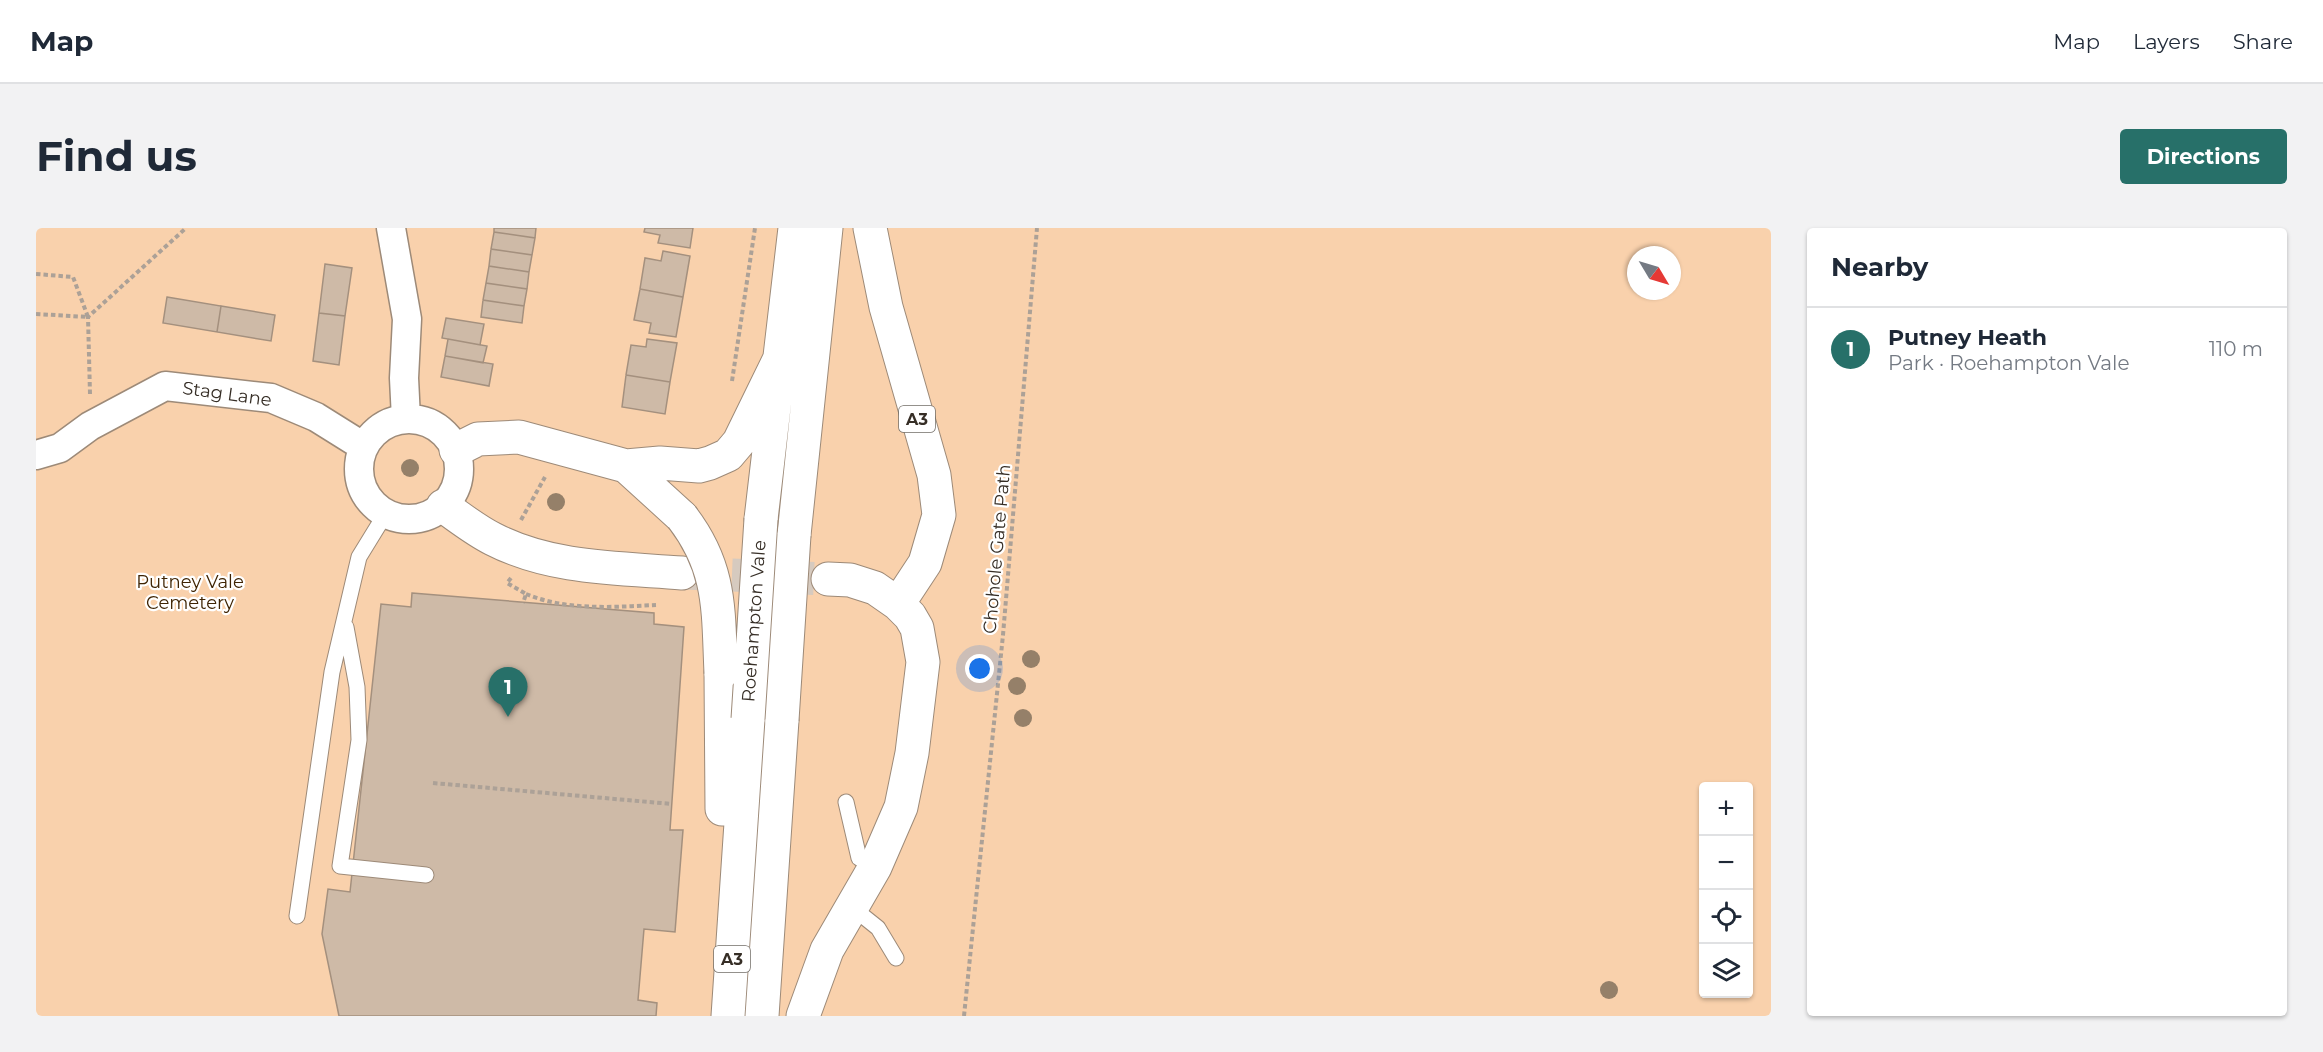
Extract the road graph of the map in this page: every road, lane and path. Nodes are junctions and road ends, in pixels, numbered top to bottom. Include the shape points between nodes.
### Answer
1 (186, 228) edge
2 (391, 228) edge
3 (755, 228) edge
4 (795, 228) edge
5 (826, 228) edge
6 (870, 228) edge
7 (1037, 228) edge
8 (36, 274) edge
9 (36, 314) edge
10 (88, 317) junction
11 (780, 358) junction
12 (731, 382) dead end
13 (406, 418) junction
14 (90, 426) junction
15 (364, 447) junction
16 (456, 450) junction
17 (48, 452) edge
18 (626, 466) junction
19 (545, 476) dead end
20 (443, 506) junction
21 (386, 513) junction
22 (525, 514) dead end
23 (682, 573) tunnel mouth
24 (511, 577) dead end
25 (828, 579) tunnel mouth
26 (526, 594) junction
27 (523, 603) dead end
28 (660, 604) dead end
29 (898, 604) junction
30 (344, 621) junction
31 (433, 783) dead end
32 (846, 802) dead end
33 (672, 804) dead end
34 (875, 867) junction
35 (426, 875) dead end
36 (735, 902) junction
37 (853, 908) junction
38 (297, 916) dead end
39 (896, 958) dead end
40 (728, 1016) edge
41 (762, 1016) edge
42 (803, 1016) edge
43 (964, 1016) edge

1 - 10 path
2 - 13 street via 407,319
3 - 12 path
4 - 11 highway, Roehampton Vale / A3
5 - 41 highway, Roehampton Vale / A3, bridge via 794,535
6 - 29 highway, A3 via 886,307 934,475 939,515 925,563
7 - 43 path, Chohole Gate Path via 1003,635
8 - 10 path via 73,277
9 - 10 path
10 - 14 path
11 - 18 highway, A3 via 739,442 728,455 699,466
11 - 36 highway, Roehampton Vale / A3, bridge via 761,519
13 - 15 street via 389,423
13 - 16 street via 423,420 439,428
14 - 15 street, Stag Lane via 165,386 271,398 316,417
14 - 17 street, Stag Lane
15 - 21 street via 359,471 363,488 372,503
16 - 18 highway, A3 via 478,439 519,437
16 - 20 street via 459,472 455,489
18 - 36 highway, A3, bridge via 682,517 700,541 710,566 716,592 721,673 722,843
19 - 22 path
20 - 21 street via 411,519
20 - 23 highway via 492,539 529,554 580,566
21 - 30 lane via 359,557
24 - 26 path via 507,583
25 - 29 highway via 850,580 875,588
26 - 27 path
26 - 28 path via 545,602 615,609
29 - 34 highway via 917,628 923,662 901,807
30 - 35 lane via 357,687 359,740 340,866
30 - 38 lane via 332,672
31 - 33 path
32 - 34 lane via 859,858
34 - 37 highway
36 - 40 highway, Roehampton Vale / A3
37 - 39 lane via 878,928
37 - 42 highway via 826,950

